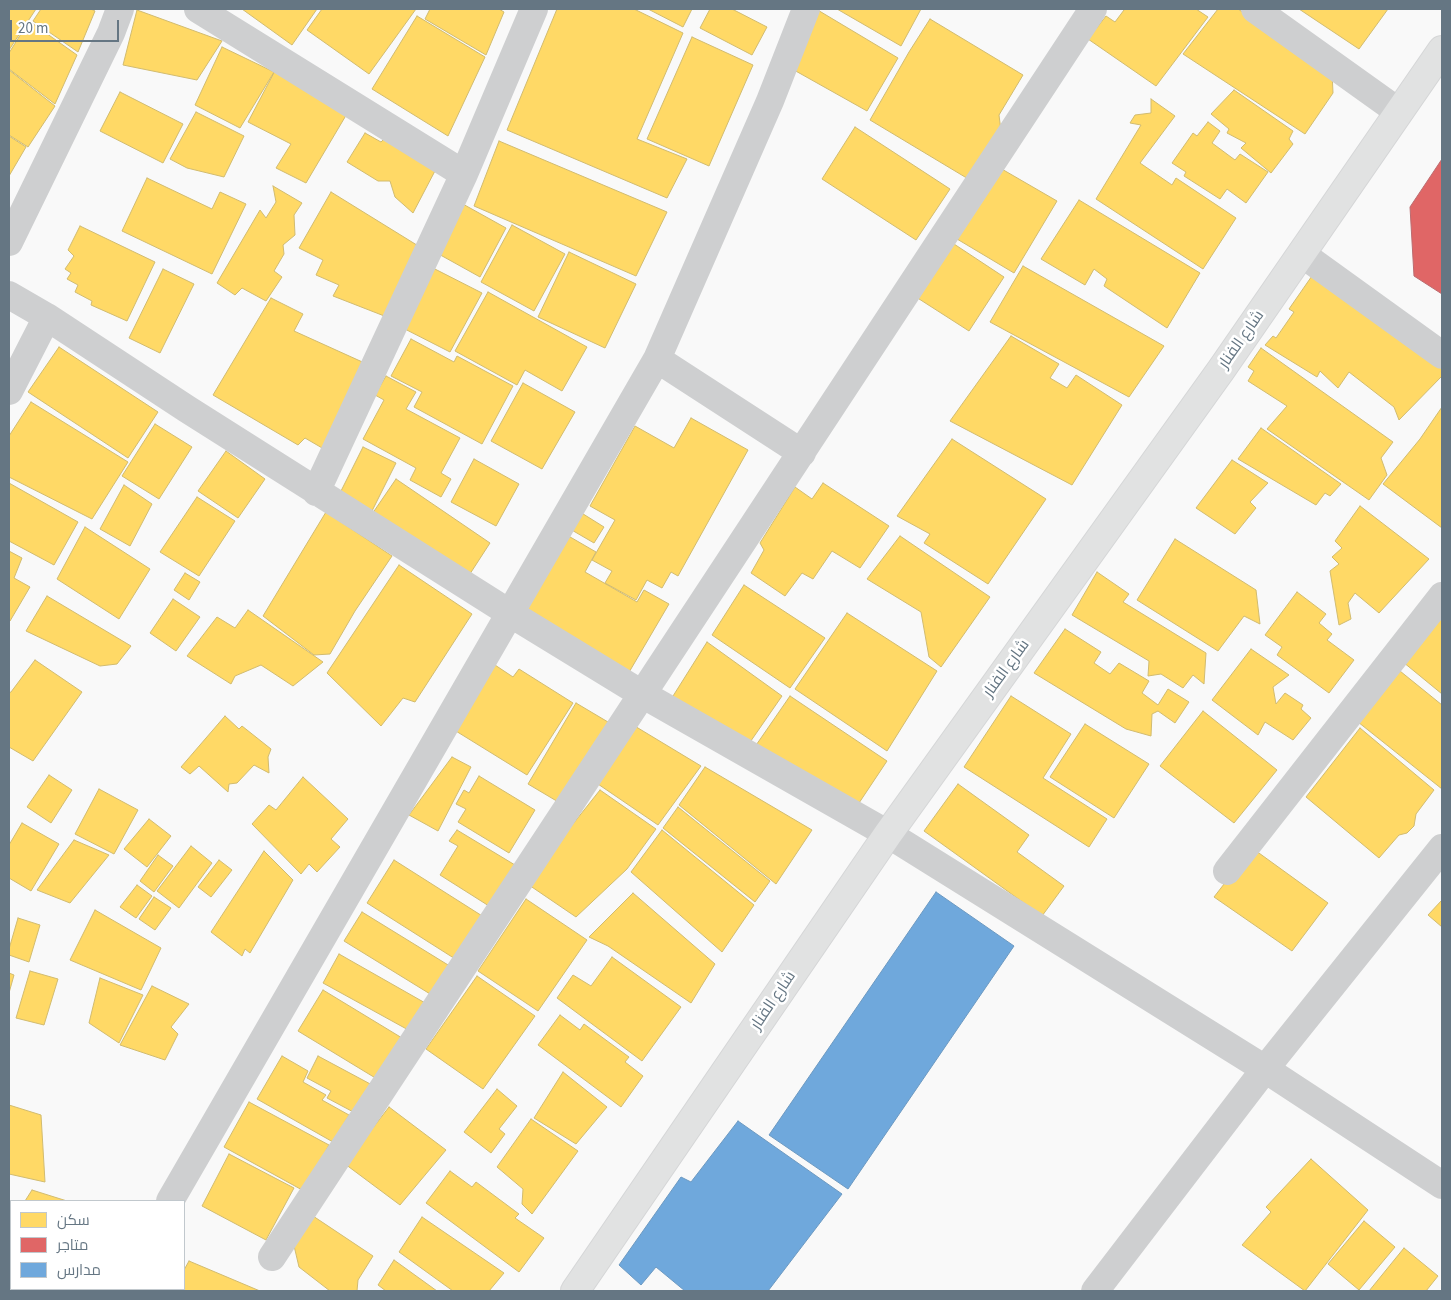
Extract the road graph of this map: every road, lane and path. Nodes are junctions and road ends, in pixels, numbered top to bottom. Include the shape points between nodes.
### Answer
1 (120, 9) edge
2 (198, 9) edge
3 (534, 9) edge
4 (806, 9) edge
5 (1093, 9) edge
6 (1254, 9) edge
7 (1442, 50) edge
8 (1399, 112) junction
9 (464, 174) junction
10 (9, 242) edge
11 (1302, 254) junction
12 (9, 295) edge
13 (47, 317) junction
14 (1442, 355) edge
15 (657, 359) junction
16 (9, 390) edge
17 (802, 453) junction
18 (316, 492) junction
19 (1442, 596) edge
20 (511, 614) junction
21 (642, 694) junction
22 (888, 834) junction
23 (1442, 848) edge
24 (1227, 870) dead end
25 (1265, 1070) junction
26 (1442, 1185) edge
27 (171, 1200) edge
28 (272, 1257) dead end
29 (577, 1290) edge
30 (1095, 1291) edge

1 - 10 street
2 - 9 street
3 - 9 street
4 - 15 street via 770,101
5 - 17 street
6 - 8 street
7 - 8 street, شارع الفنار
8 - 11 street, شارع الفنار
9 - 18 street
11 - 14 street
11 - 22 street, شارع الفنار
12 - 13 street
13 - 16 street
13 - 18 street
15 - 17 street
15 - 20 street
17 - 21 street
18 - 20 street
19 - 24 street
20 - 21 street
20 - 27 street
21 - 22 street
21 - 28 street
22 - 25 street
22 - 29 street, شارع الفنار
23 - 25 street
25 - 26 street
25 - 30 street

